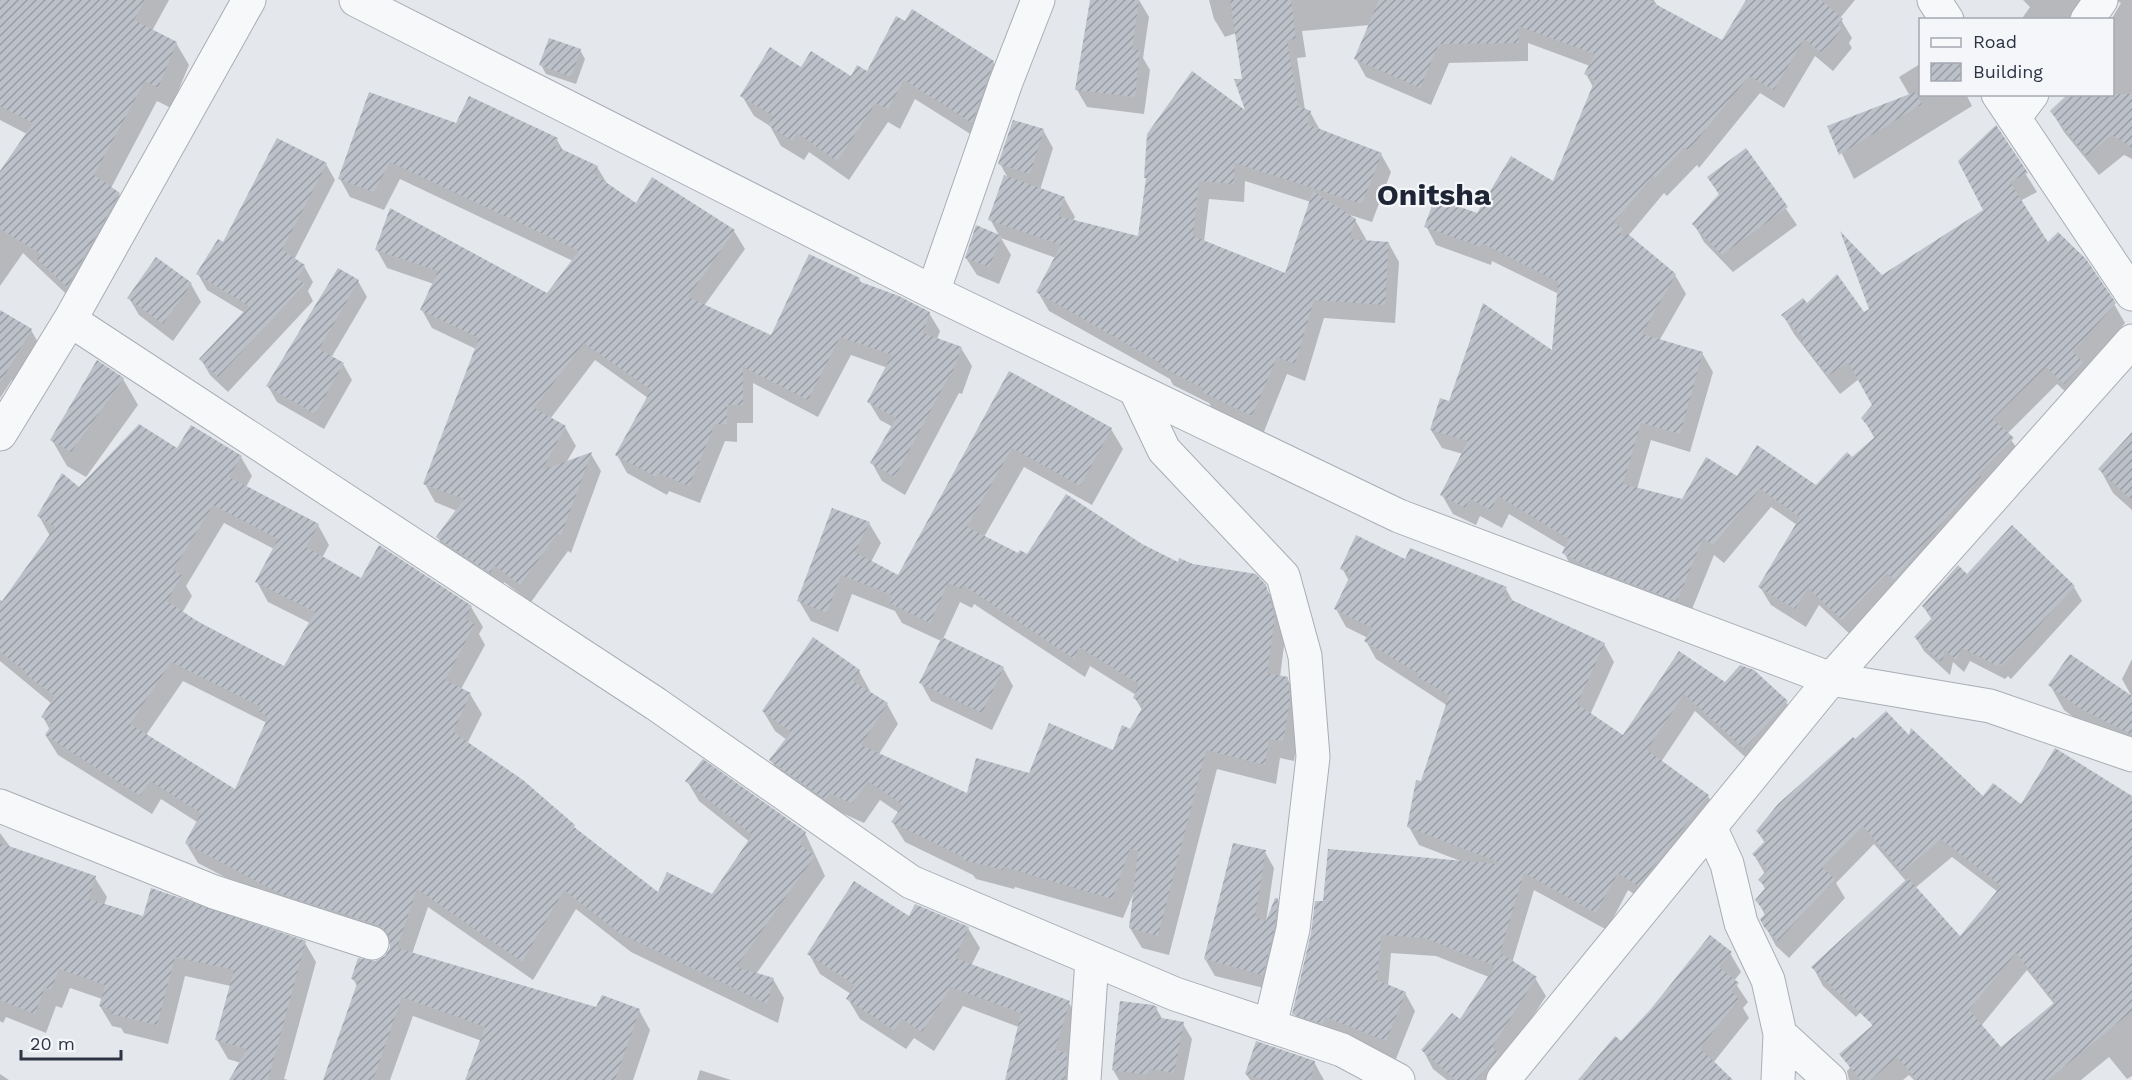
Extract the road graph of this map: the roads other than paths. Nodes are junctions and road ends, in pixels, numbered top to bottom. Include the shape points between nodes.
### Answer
1 (249, 0) edge
2 (356, 0) edge
3 (1038, 0) edge
4 (1934, 0) edge
5 (2101, 0) edge
6 (1946, 18) edge
7 (2088, 18) edge
8 (2014, 102) edge
9 (933, 292) junction
10 (2132, 294) edge
11 (70, 320) junction
12 (2132, 341) edge
13 (1135, 389) junction
14 (0, 434) edge
15 (1831, 679) junction
16 (2132, 755) edge
17 (0, 806) edge
18 (1710, 827) junction
19 (372, 943) dead end
20 (1092, 959) junction
21 (1270, 1026) junction
22 (1780, 1034) junction
23 (1084, 1080) edge
24 (1398, 1080) edge
25 (1503, 1080) edge
26 (1778, 1080) edge
27 (1830, 1080) edge

1 - 11 street
2 - 9 street
3 - 9 street
4 - 6 street
5 - 7 street
8 - 10 street
9 - 13 street
11 - 14 street
11 - 20 street via 656,704 911,882
12 - 15 street
13 - 15 street via 1399,516
13 - 21 street via 1164,450 1283,576 1305,656 1313,757 1293,929
15 - 16 street via 1990,706
15 - 18 street
17 - 19 street via 214,892
18 - 22 street via 1727,864 1741,923 1768,980
18 - 25 street
20 - 21 street via 1175,994
20 - 23 street
21 - 24 street via 1342,1050
22 - 26 street
22 - 27 street

